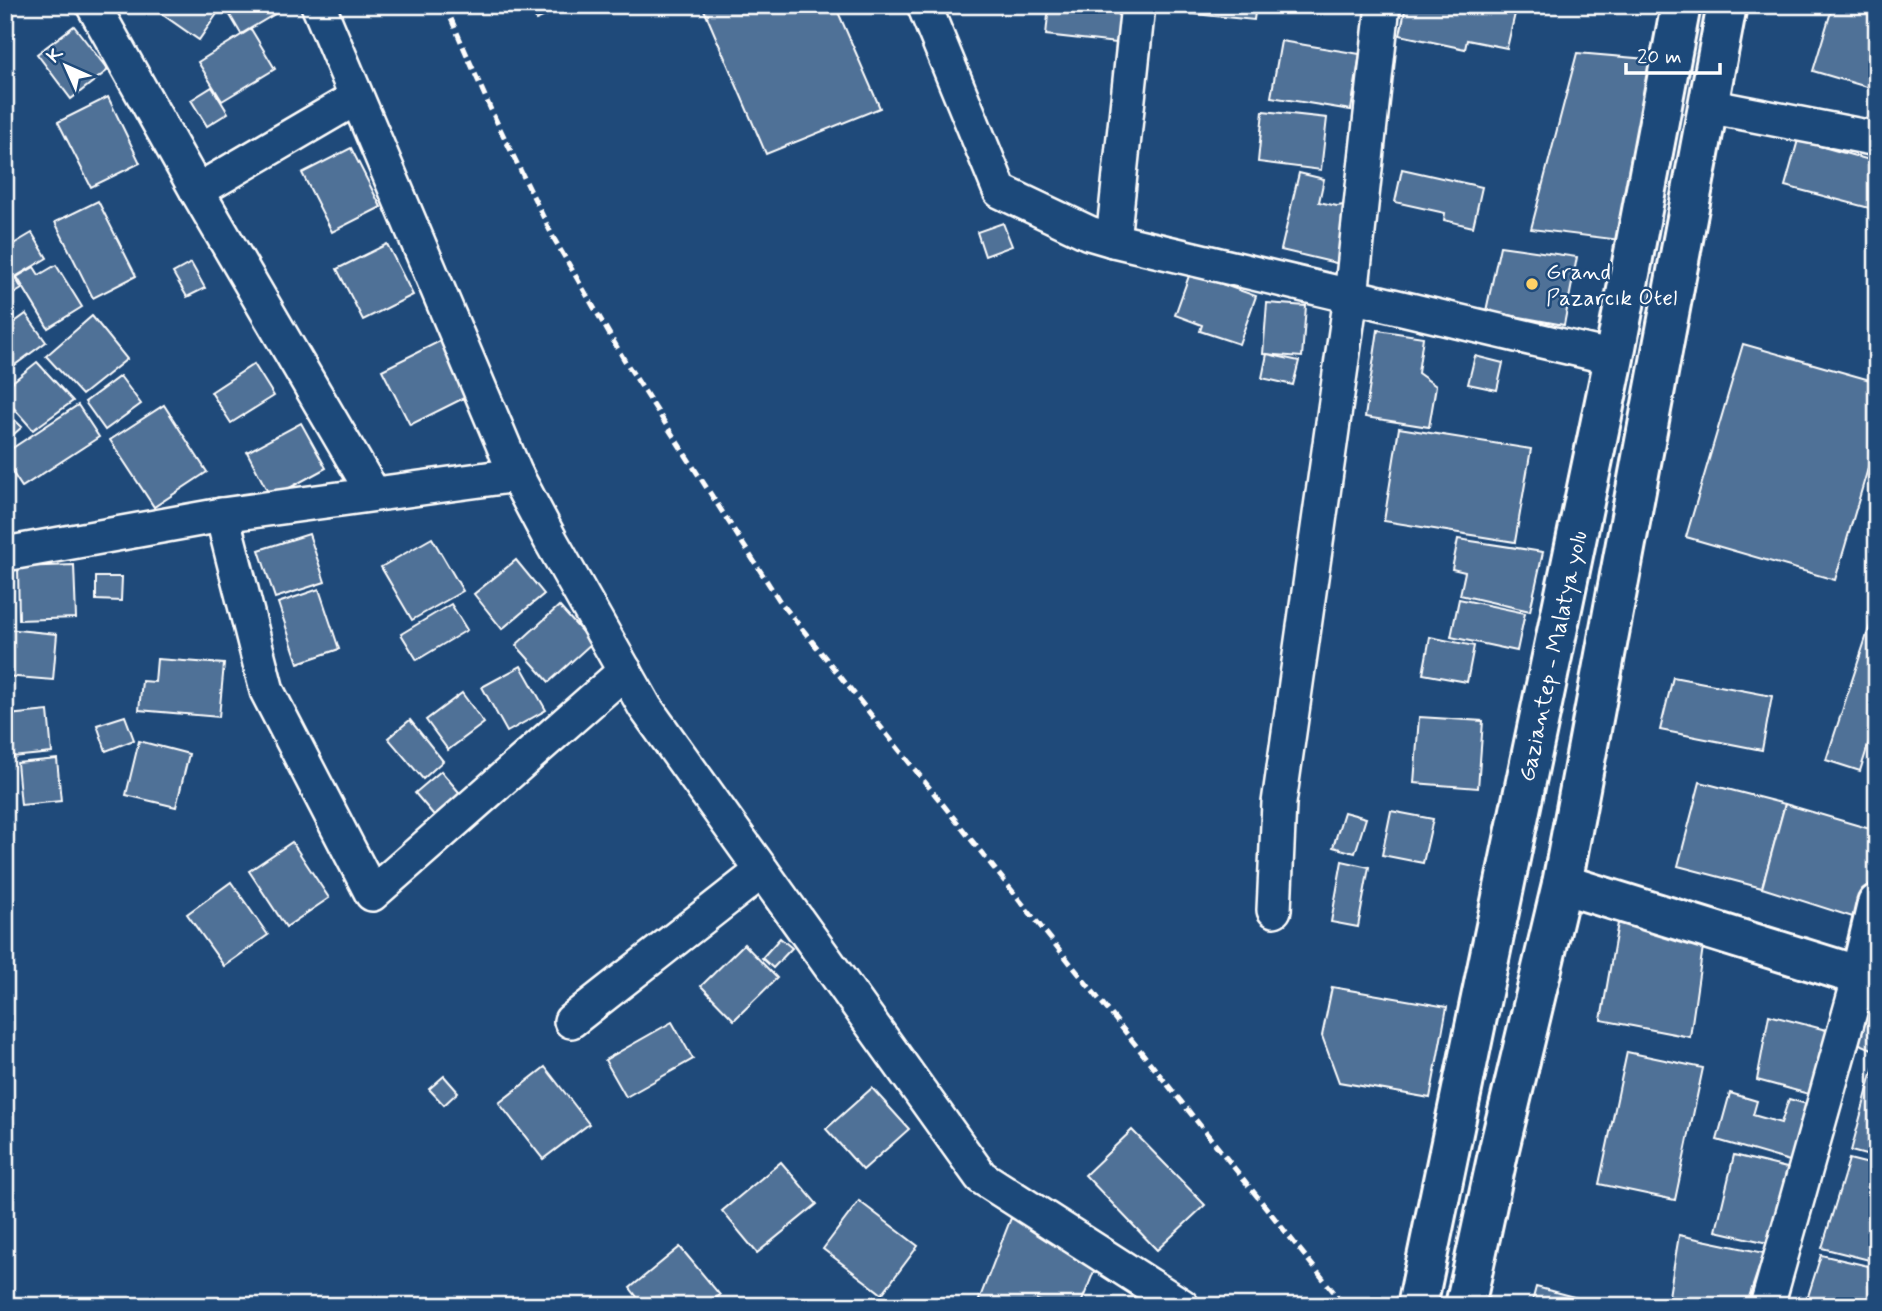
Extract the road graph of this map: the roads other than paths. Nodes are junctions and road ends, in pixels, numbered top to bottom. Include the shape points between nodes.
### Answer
1 (93, 5) edge
2 (318, 5) edge
3 (924, 5) edge
4 (1138, 5) edge
5 (1383, 5) edge
6 (1681, 5) edge
7 (1727, 5) edge
8 (356, 98) junction
9 (1708, 106) junction
10 (1877, 139) edge
11 (197, 191) junction
12 (1113, 240) junction
13 (1351, 296) junction
14 (1614, 358) junction
15 (516, 475) junction
16 (373, 493) junction
17 (222, 515) junction
18 (5, 554) edge
19 (625, 671) junction
20 (762, 871) junction
21 (1562, 884) junction
22 (1877, 904) edge
23 (1274, 909) dead end
24 (1868, 978) edge
25 (571, 1021) dead end
26 (1182, 1306) edge
27 (1417, 1306) edge
28 (1465, 1306) edge
29 (1767, 1306) edge

1 - 11 street
2 - 8 street
3 - 12 street via 1000,191
4 - 12 street
5 - 13 street
6 - 14 main road, Gaziantep - Malatya yolu
7 - 9 main road
8 - 11 street
8 - 15 street
9 - 10 street
9 - 21 main road
11 - 16 street
12 - 13 street
13 - 14 street
13 - 23 street via 1279,803
14 - 27 main road, Gaziantep - Malatya yolu
15 - 16 street
15 - 19 street
16 - 17 street
17 - 18 street
17 - 19 street via 267,691 372,894
19 - 20 street via 645,707
20 - 25 street
20 - 26 street via 981,1177
21 - 24 main road
21 - 28 main road
22 - 24 main road
24 - 29 street

